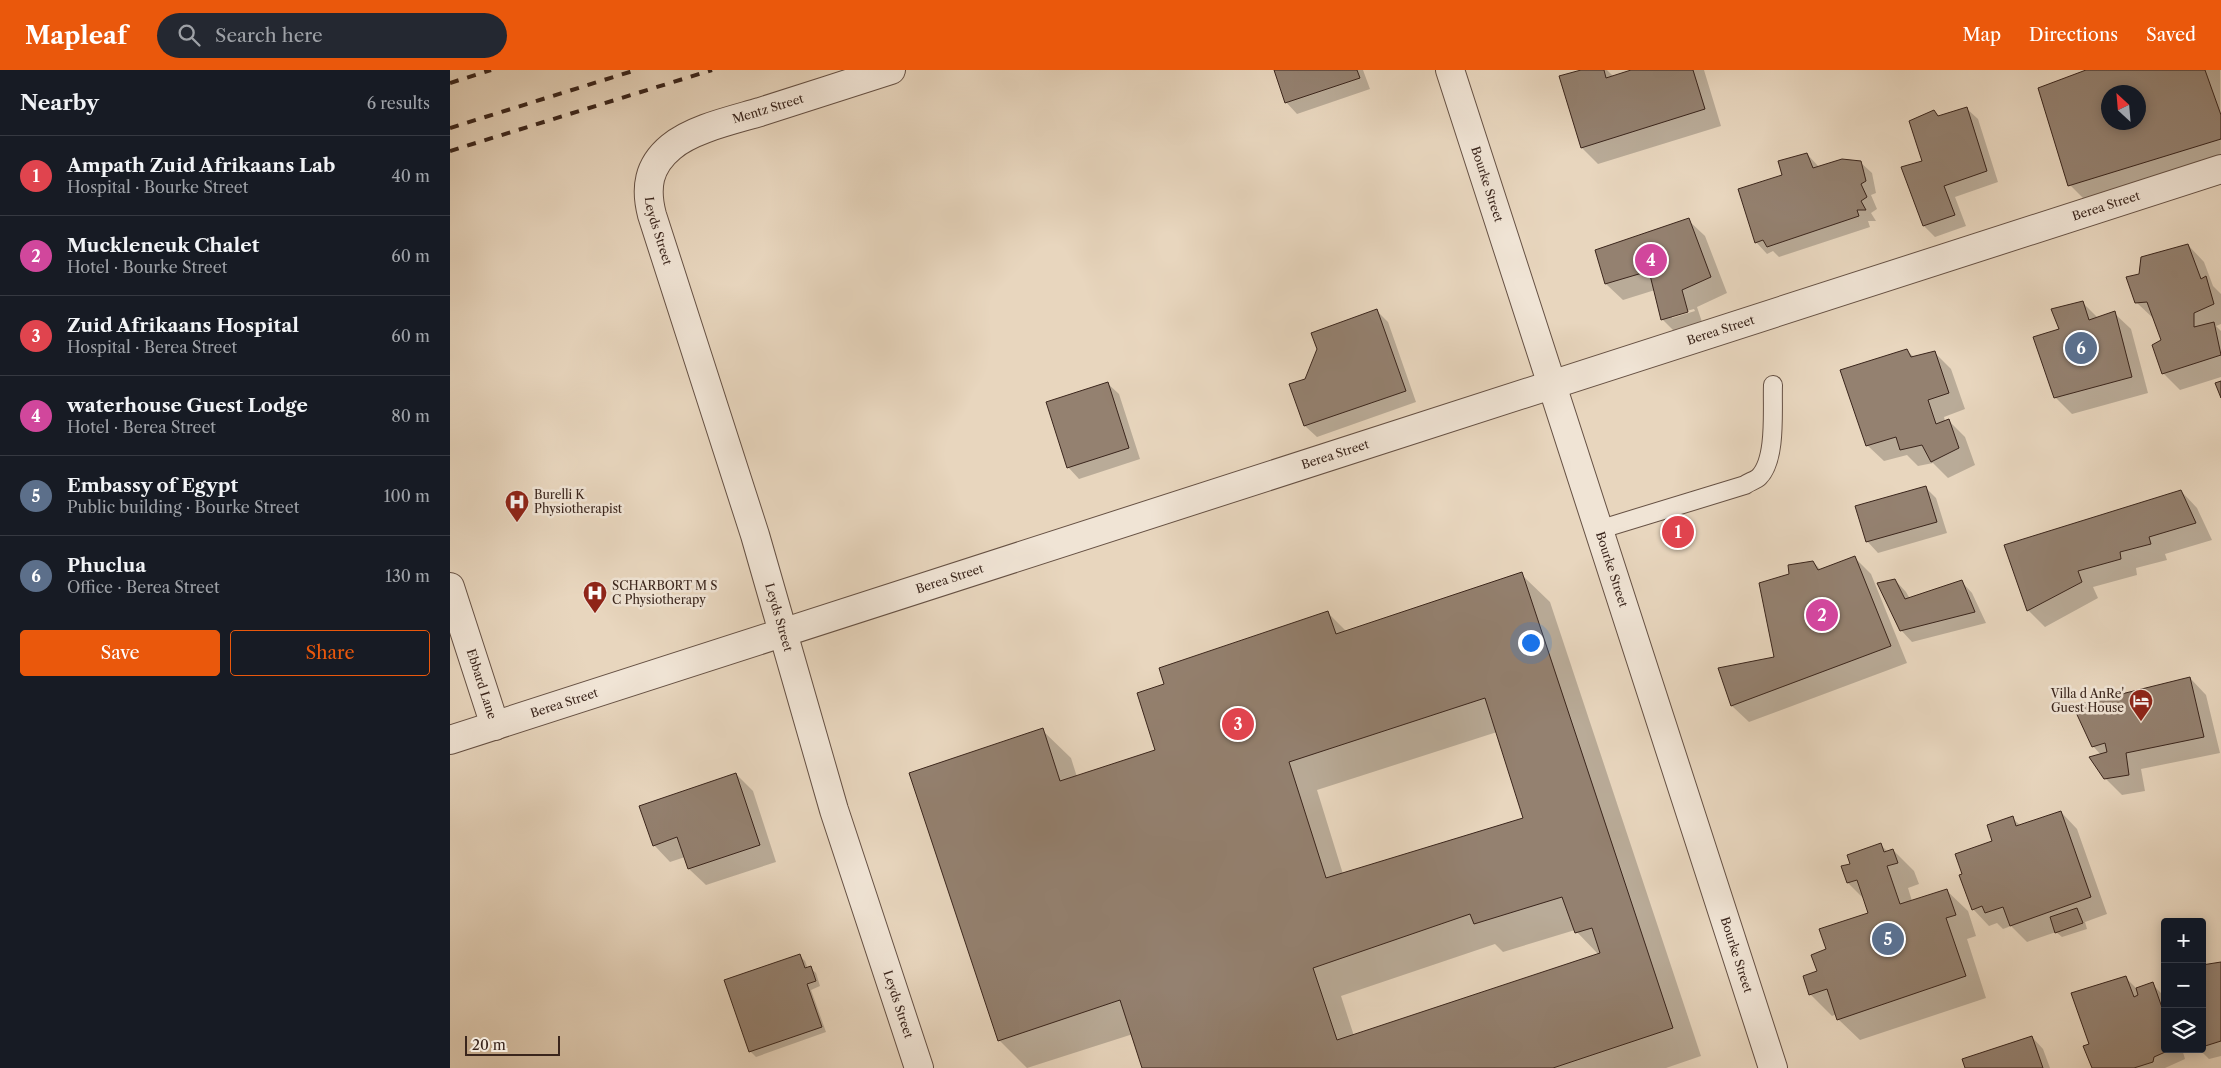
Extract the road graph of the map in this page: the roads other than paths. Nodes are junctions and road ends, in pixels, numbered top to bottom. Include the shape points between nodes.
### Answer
1 (891, 70) edge
2 (1450, 70) edge
3 (655, 166) joint
4 (2221, 169) edge
5 (1550, 384) junction
6 (1772, 385) dead end
7 (1598, 530) junction
8 (450, 587) edge
9 (782, 633) junction
10 (495, 726) junction
11 (450, 740) edge
12 (919, 1068) edge
13 (1773, 1068) edge

1 - 3 street, Mentz Street via 695,133 671,146
2 - 5 street, Bourke Street
3 - 9 street, Leyds Street via 648,188 652,216 755,535
4 - 5 street, Berea Street
5 - 7 street, Bourke Street
5 - 9 street, Berea Street
6 - 7 lane via 1771,449 1759,477 1745,485
7 - 13 street, Bourke Street
8 - 10 street, Ebbard Lane
9 - 10 street, Berea Street
9 - 12 street, Leyds Street via 834,810
10 - 11 street, Berea Street

